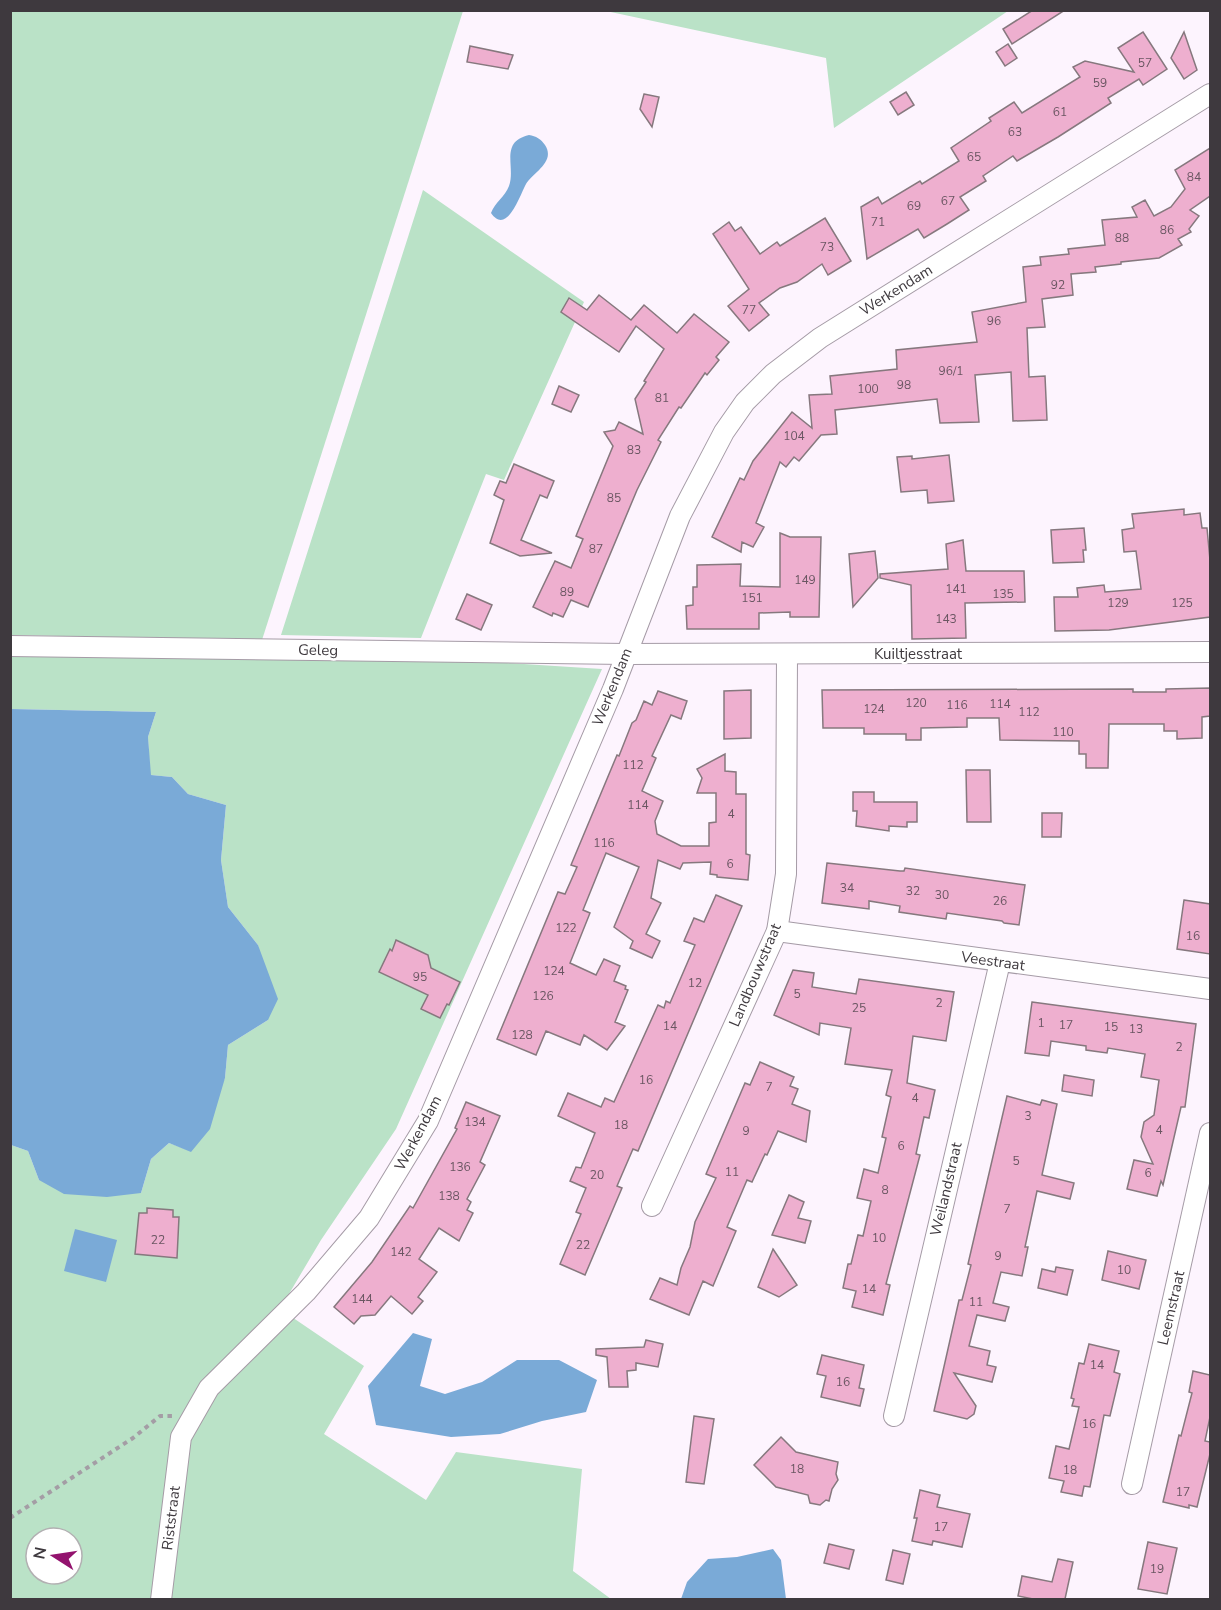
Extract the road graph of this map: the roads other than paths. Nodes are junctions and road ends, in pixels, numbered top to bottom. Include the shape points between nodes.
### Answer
1 (1210, 94) edge
2 (10, 646) edge
3 (1210, 652) edge
4 (626, 654) junction
5 (787, 655) junction
6 (777, 931) junction
7 (1000, 962) junction
8 (1210, 989) edge
9 (1210, 1133) edge
10 (652, 1206) dead end
11 (894, 1416) dead end
12 (181, 1437) joint
13 (1131, 1484) dead end
14 (161, 1599) edge

1 - 4 street, Werkendam via 820,338 774,374 745,402 724,432 680,516
2 - 4 street, Geleg
3 - 5 street, Kuiltjesstraat
4 - 5 street, Kuiltjesstraat
4 - 12 street, Werkendam via 428,1121 369,1218 306,1292 209,1388
5 - 6 street, Landbouwstraat via 786,874
6 - 7 street, Veestraat
6 - 10 street, Landbouwstraat
7 - 8 street, Veestraat
7 - 11 street, Weilandstraat
9 - 13 street, Leemstraat
12 - 14 street, Riststraat

